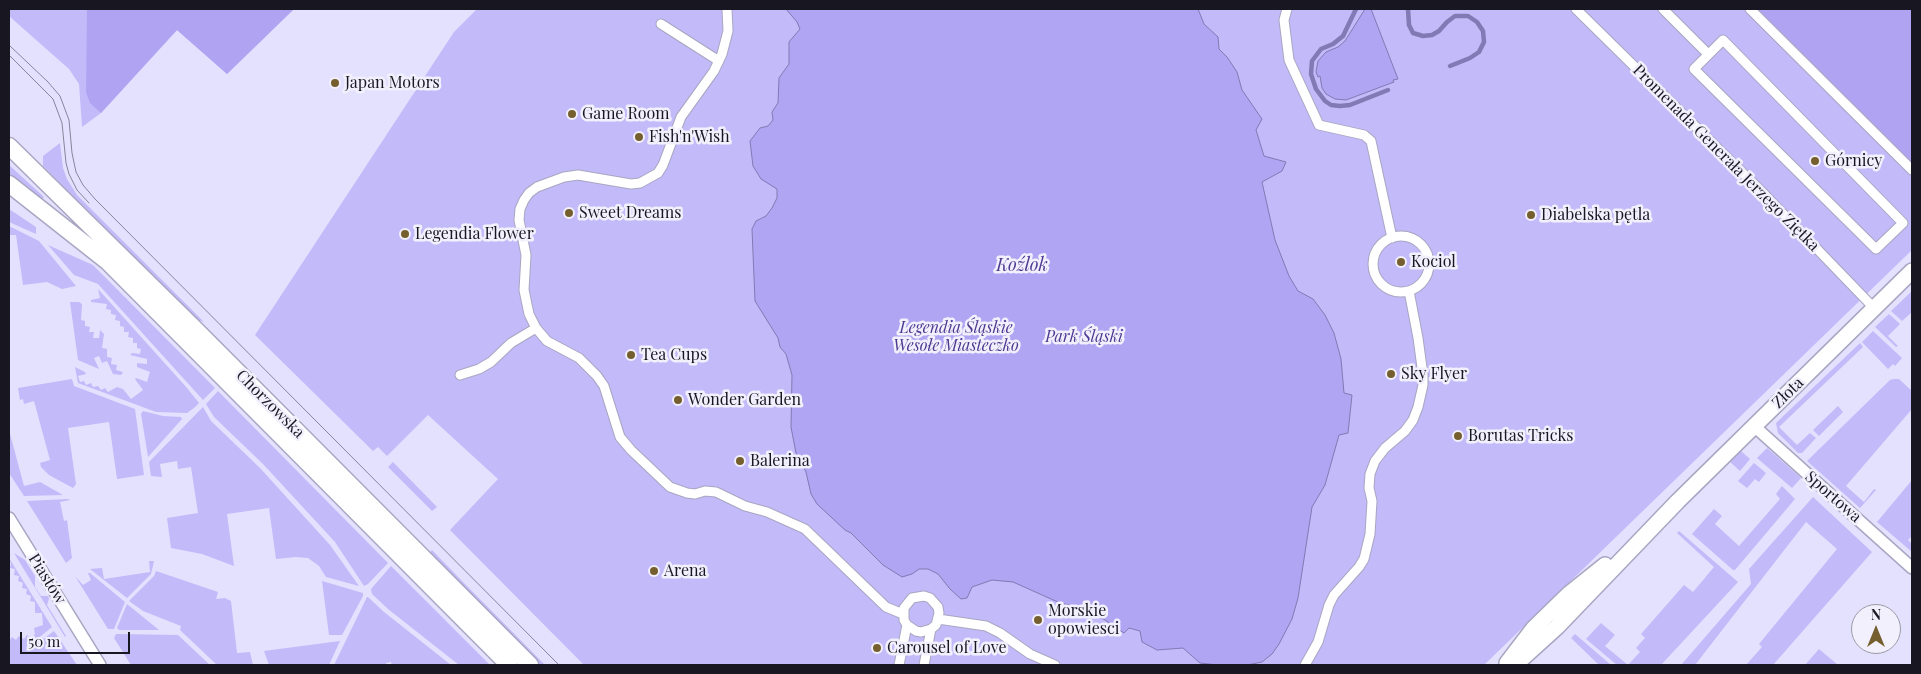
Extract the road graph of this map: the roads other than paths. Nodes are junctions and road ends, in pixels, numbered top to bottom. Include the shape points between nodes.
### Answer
1 (727, 9) edge
2 (1287, 9) edge
3 (1576, 9) edge
4 (1663, 9) edge
5 (1750, 9) edge
6 (661, 24) dead end
7 (1708, 54) junction
8 (719, 61) junction
9 (9, 146) edge
10 (1912, 170) edge
11 (9, 184) edge
12 (1392, 238) junction
13 (1912, 271) edge
14 (1409, 291) junction
15 (1874, 308) junction
16 (536, 328) junction
17 (460, 375) dead end
18 (1754, 426) junction
19 (1664, 516) junction
20 (9, 518) edge
21 (1912, 568) edge
22 (903, 614) junction
23 (938, 619) junction
24 (907, 625) junction
25 (931, 629) junction
26 (100, 665) edge
27 (509, 665) edge
28 (530, 665) edge
29 (899, 665) edge
30 (924, 665) edge
31 (1055, 665) edge
32 (1305, 665) edge
33 (1505, 665) edge
34 (1514, 665) edge

1 - 8 street via 728,31
2 - 12 street via 1284,20 1289,60 1319,125 1364,135 1371,141
3 - 15 street, Promenada Generała Jerzego Ziętka
4 - 7 street
5 - 10 street
6 - 8 street
7 - 7 street via 1694,69 1876,249 1903,223 1723,40
8 - 16 street via 681,117 658,173 631,184 578,175 564,177 537,187 524,200 519,220 526,255 524,290
9 - 28 main road, Chorzowska
11 - 27 main road, Chorzowska via 108,262
12 - 14 street via 1384,242 1374,256 1376,274 1386,287
12 - 14 street via 1402,236 1419,242 1429,258 1426,277
13 - 15 street, Złota
14 - 32 street via 1424,385 1418,407 1405,431 1375,461 1370,474 1370,534 1364,558 1334,595 1318,642
15 - 18 street, Złota
16 - 17 street via 491,362
16 - 22 street via 548,341 579,358 593,371 604,386 620,437 670,487 694,494 716,492 805,529 881,602
18 - 19 street, Złota
18 - 21 street, Sportowa
19 - 33 street, Złota via 1570,593 1533,629
19 - 34 street, Złota via 1557,627
20 - 26 street, Piastów
22 - 23 street via 907,602 924,596 938,607
22 - 24 street
23 - 25 street
23 - 31 street via 986,626 1030,654
24 - 25 street via 921,632
24 - 29 street
25 - 30 street

